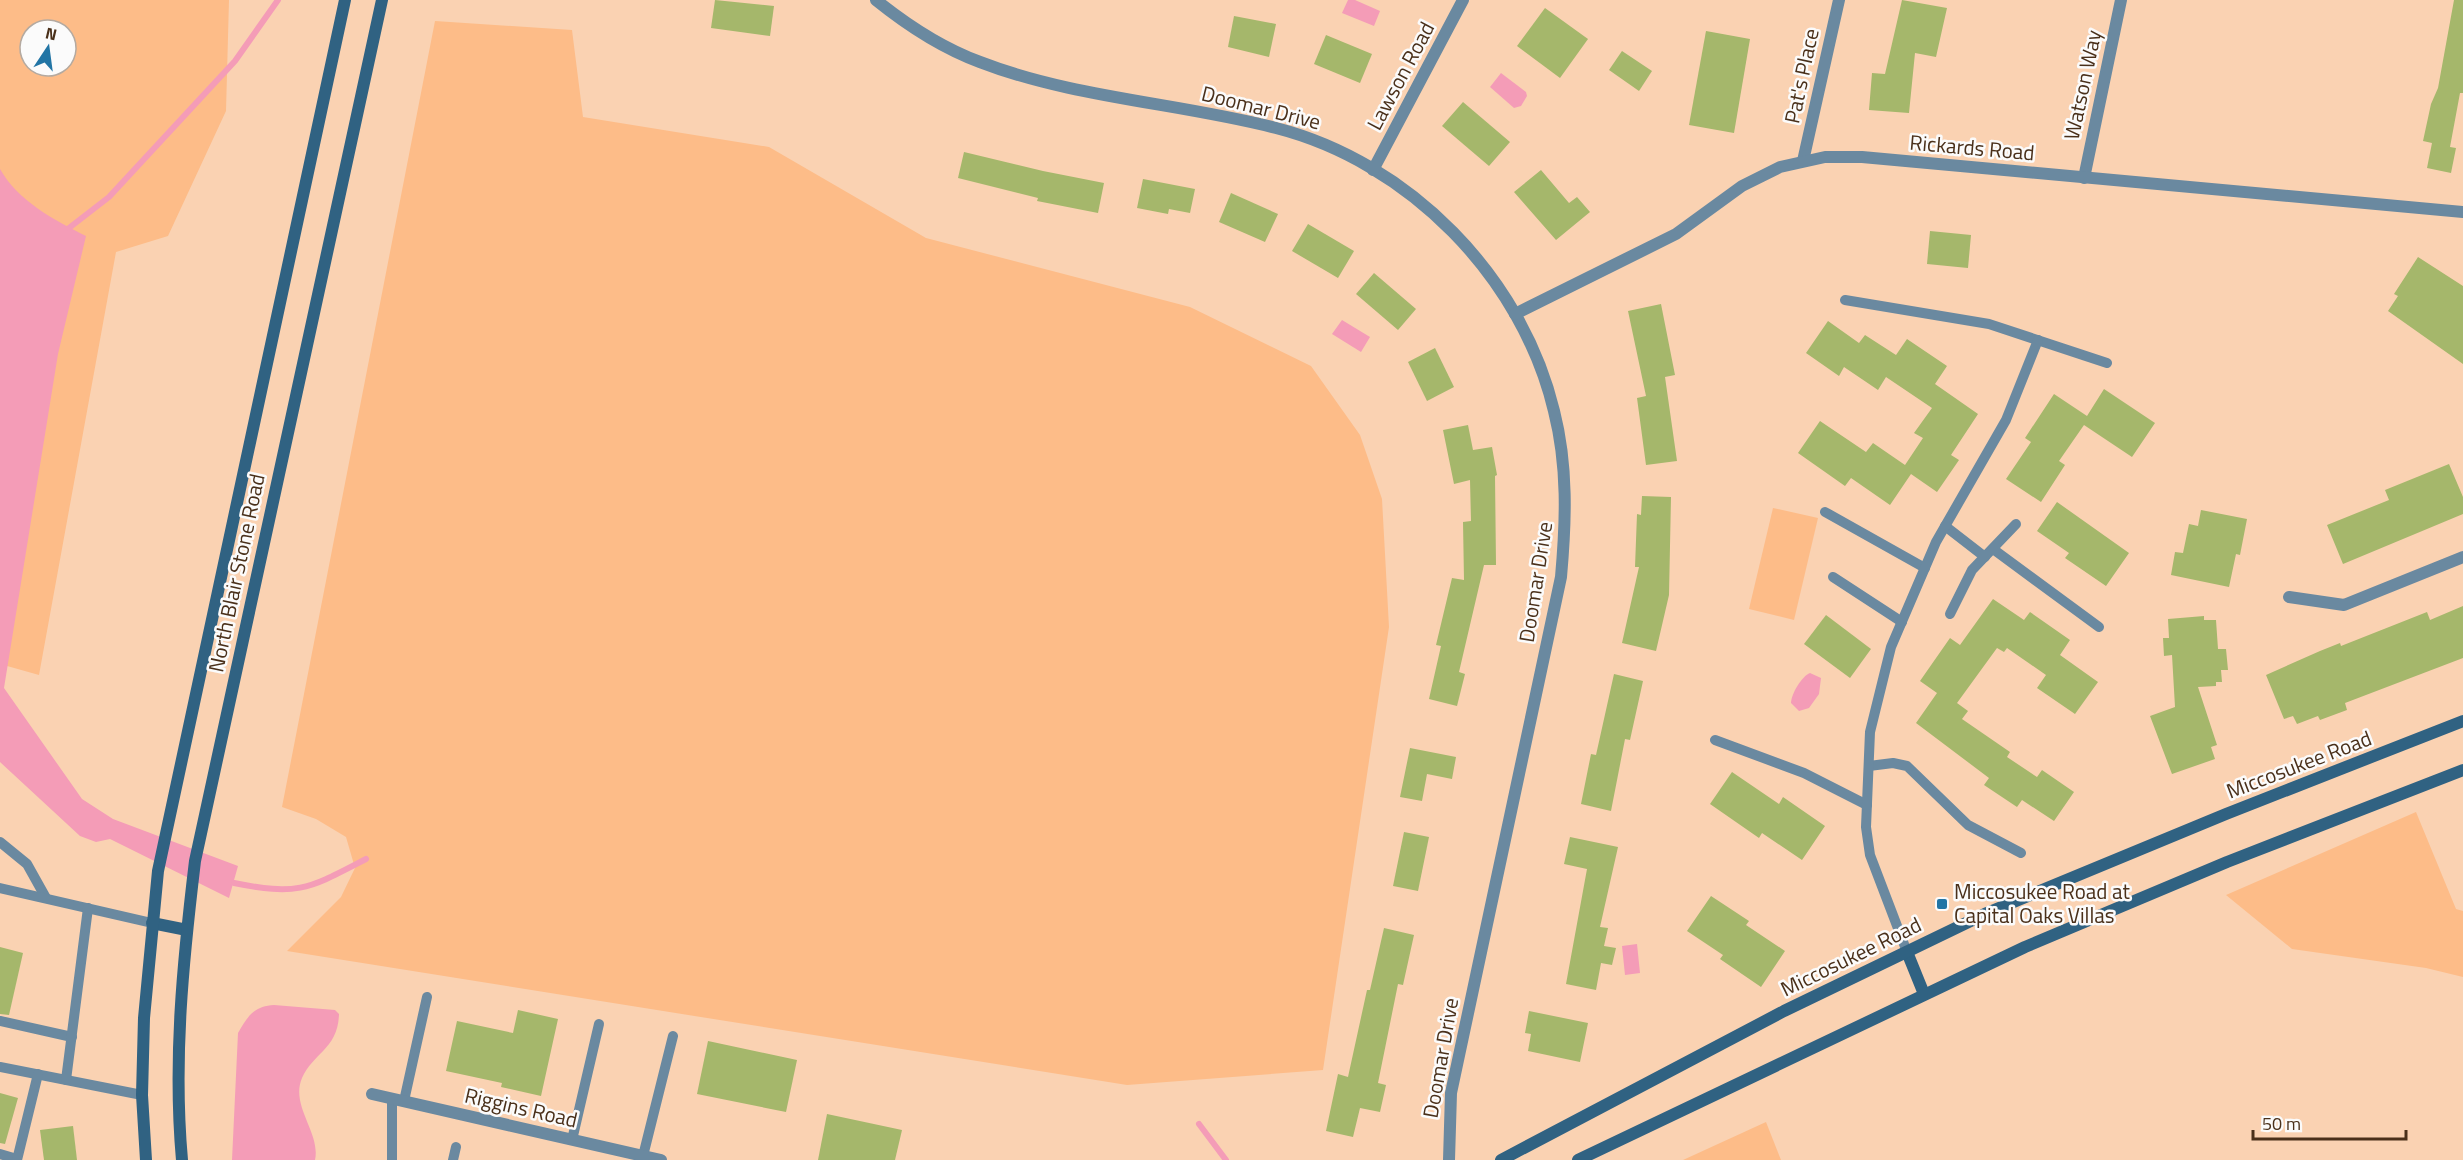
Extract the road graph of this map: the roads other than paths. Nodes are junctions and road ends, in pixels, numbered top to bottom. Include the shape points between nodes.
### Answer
1 (345, 0) edge
2 (382, 0) edge
3 (876, 0) edge
4 (1463, 0) edge
5 (1839, 0) edge
6 (2121, 0) edge
7 (1803, 161) junction
8 (1373, 170) junction
9 (2084, 178) junction
10 (2463, 212) edge
11 (1845, 300) dead end
12 (1515, 314) junction
13 (2038, 340) junction
14 (2107, 363) dead end
15 (1825, 512) dead end
16 (2016, 524) dead end
17 (1945, 526) junction
18 (1989, 553) junction
19 (2463, 557) edge
20 (1925, 568) junction
21 (1833, 577) dead end
22 (2289, 597) dead end
23 (1950, 614) dead end
24 (1902, 622) junction
25 (2099, 627) dead end
26 (2463, 721) edge
27 (1715, 740) dead end
28 (1869, 766) junction
29 (2463, 770) edge
30 (1867, 805) junction
31 (0, 842) edge
32 (2021, 853) dead end
33 (0, 888) edge
34 (46, 898) junction
35 (88, 908) junction
36 (152, 922) junction
37 (187, 930) junction
38 (1907, 952) junction
39 (1924, 994) junction
40 (427, 997) dead end
41 (0, 1021) edge
42 (599, 1024) dead end
43 (673, 1036) dead end
44 (72, 1037) junction
45 (0, 1067) edge
46 (38, 1074) junction
47 (66, 1080) junction
48 (372, 1094) dead end
49 (142, 1095) junction
50 (398, 1100) junction
51 (572, 1140) junction
52 (456, 1147) dead end
53 (0, 1154) edge
54 (642, 1158) edge
55 (17, 1160) edge
56 (146, 1160) edge
57 (182, 1160) edge
58 (392, 1160) edge
59 (453, 1160) edge
60 (661, 1160) edge
61 (1449, 1160) edge
62 (1501, 1160) edge
63 (1578, 1160) edge

1 - 36 main road, North Blair Stone Road via 179,764
2 - 37 main road, North Blair Stone Road via 198,850
3 - 8 street, Doomar Drive via 939,44 978,62 1021,76 1277,128 1339,149
4 - 8 street, Lawson Road
5 - 7 street, Pat's Place
6 - 9 street, Watson Way
7 - 9 street, Rickards Road via 1862,157
7 - 12 street, Rickards Road via 1780,167 1742,186 1676,234
8 - 12 street, Doomar Drive via 1413,196 1457,236 1490,274
9 - 10 street, Rickards Road
11 - 13 lane via 1989,324
12 - 61 street, Doomar Drive via 1534,350 1554,410 1564,471 1566,520 1561,577 1451,1093
13 - 14 lane
13 - 17 lane via 2006,420
15 - 20 lane
16 - 18 lane
17 - 18 lane
17 - 20 lane
18 - 23 lane via 1972,570
18 - 25 lane
19 - 22 street via 2344,605
20 - 24 lane
21 - 24 lane
24 - 28 lane via 1891,647 1870,732
26 - 38 main road, Miccosukee Road via 2007,905
27 - 30 lane via 1804,773
28 - 30 lane
28 - 32 lane via 1906,766 1968,825
29 - 39 main road via 2137,899
30 - 38 lane via 1870,855
31 - 34 lane via 27,864
33 - 34 lane
34 - 35 lane
35 - 36 lane
35 - 44 lane
36 - 37 main road
36 - 49 main road, North Blair Stone Road
37 - 57 main road, North Blair Stone Road via 178,1054
38 - 39 main road
38 - 62 main road, Miccosukee Road via 1784,1011
39 - 63 main road
40 - 50 lane
41 - 44 lane
42 - 51 lane
43 - 54 lane
44 - 47 lane
45 - 46 lane
46 - 47 lane
46 - 55 lane
47 - 49 lane
48 - 50 street, Riggins Road
49 - 56 main road, North Blair Stone Road
50 - 51 street, Riggins Road
50 - 58 lane
51 - 54 street, Riggins Road
52 - 59 lane
53 - 55 lane
54 - 60 street, Riggins Road

